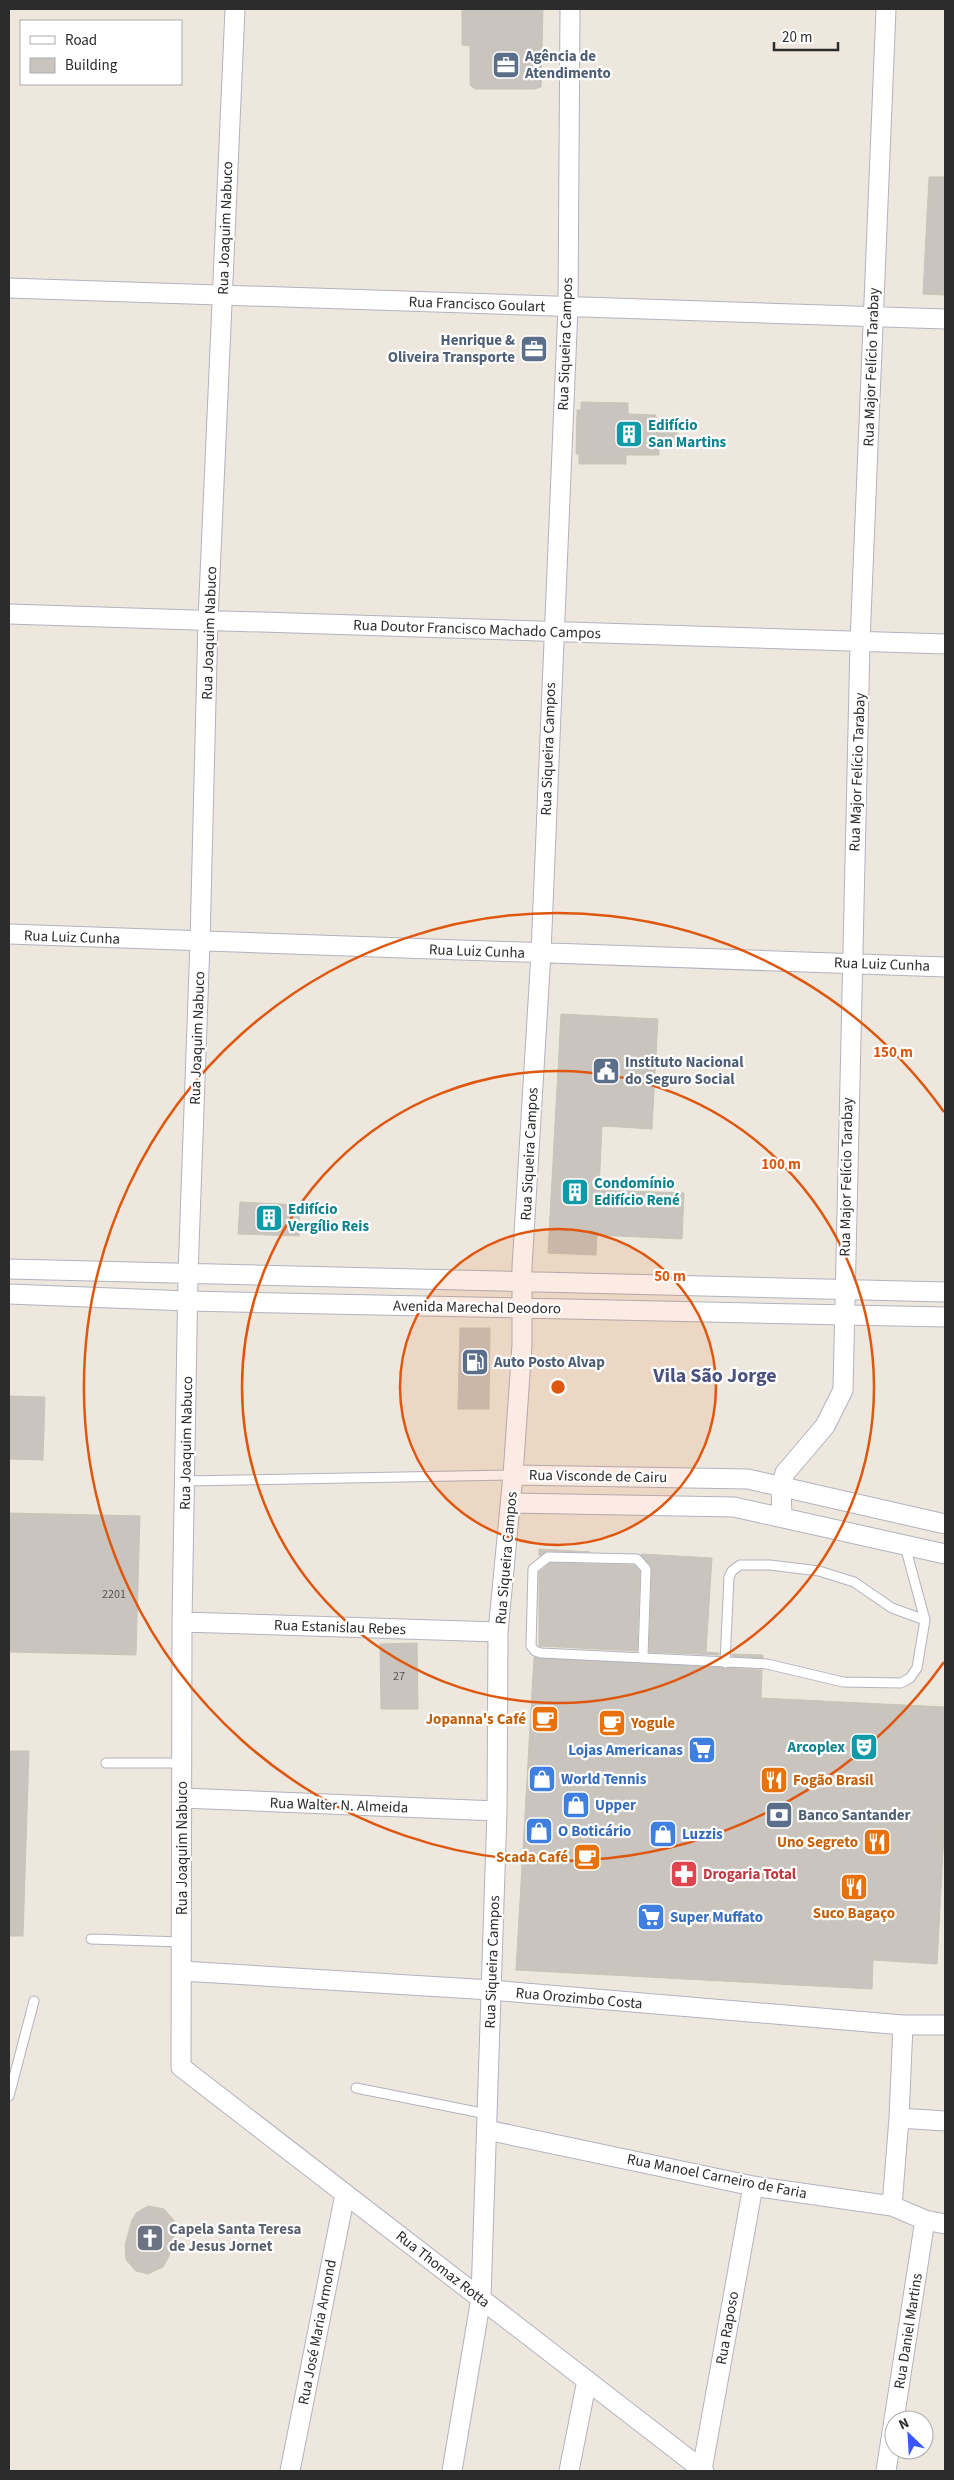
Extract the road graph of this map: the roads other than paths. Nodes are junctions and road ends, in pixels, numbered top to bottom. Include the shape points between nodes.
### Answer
1 (234, 9) edge
2 (570, 9) edge
3 (886, 9) edge
4 (9, 288) edge
5 (222, 295) junction
6 (568, 306) junction
7 (873, 316) junction
8 (945, 319) edge
9 (9, 614) edge
10 (208, 620) junction
11 (553, 632) junction
12 (860, 642) junction
13 (945, 644) edge
14 (9, 934) edge
15 (200, 942) junction
16 (541, 953) junction
17 (851, 964) junction
18 (945, 967) edge
19 (9, 1269) edge
20 (188, 1275) junction
21 (522, 1283) junction
22 (844, 1290) junction
23 (945, 1292) edge
24 (9, 1294) edge
25 (188, 1301) junction
26 (522, 1308) junction
27 (843, 1315) junction
28 (945, 1317) edge
29 (513, 1475) junction
30 (185, 1481) junction
31 (780, 1487) junction
32 (511, 1502) junction
33 (782, 1516) junction
34 (945, 1524) edge
35 (904, 1546) junction
36 (945, 1554) edge
37 (925, 1620) junction
38 (182, 1622) junction
39 (498, 1632) junction
40 (643, 1656) junction
41 (725, 1663) junction
42 (106, 1763) dead end
43 (181, 1763) junction
44 (182, 1798) junction
45 (497, 1811) junction
46 (91, 1939) dead end
47 (182, 1942) junction
48 (182, 1971) junction
49 (491, 1990) junction
50 (34, 2001) dead end
51 (903, 2025) junction
52 (945, 2026) edge
53 (181, 2067) joint
54 (356, 2088) dead end
55 (9, 2096) edge
56 (899, 2118) junction
57 (487, 2122) junction
58 (945, 2122) edge
59 (753, 2186) junction
60 (345, 2194) junction
61 (892, 2206) junction
62 (925, 2220) junction
63 (945, 2224) edge
64 (481, 2298) junction
65 (587, 2380) junction
66 (703, 2470) edge
67 (290, 2471) edge
68 (452, 2471) edge
69 (569, 2471) edge
70 (886, 2471) edge

1 - 5 street, Rua Joaquim Nabuco
2 - 6 street, Rua Siqueira Campos
3 - 7 street, Rua Major Felício Tarabay
4 - 5 street, Rua Francisco Goulart
5 - 6 street, Rua Francisco Goulart
5 - 10 street, Rua Joaquim Nabuco
6 - 7 street, Rua Francisco Goulart
6 - 11 street, Rua Siqueira Campos
7 - 8 street, Rua Francisco Goulart
7 - 12 street, Rua Major Felício Tarabay
9 - 10 street, Rua Doutor Francisco Machado Campos
10 - 11 street, Rua Doutor Francisco Machado Campos
10 - 15 street, Rua Joaquim Nabuco
11 - 12 street, Rua Doutor Francisco Machado Campos
11 - 16 street, Rua Siqueira Campos
12 - 13 street, Rua Doutor Francisco Machado Campos
12 - 17 street, Rua Major Felício Tarabay
14 - 15 street, Rua Luiz Cunha
15 - 16 street, Rua Luiz Cunha
15 - 20 street, Rua Joaquim Nabuco
16 - 17 street, Rua Luiz Cunha
16 - 21 street, Rua Siqueira Campos
17 - 18 street, Rua Luiz Cunha
17 - 22 street, Rua Major Felício Tarabay
19 - 20 street, Avenida Marechal Deodoro
20 - 21 street, Avenida Marechal Deodoro
20 - 25 street, Rua Joaquim Nabuco
21 - 22 street, Avenida Marechal Deodoro
21 - 26 street, Rua Siqueira Campos
22 - 23 street, Avenida Marechal Deodoro
22 - 27 street, Rua Major Felício Tarabay
24 - 25 street, Avenida Marechal Deodoro
25 - 26 street, Avenida Marechal Deodoro
25 - 30 street, Rua Joaquim Nabuco
26 - 27 street, Avenida Marechal Deodoro
26 - 29 street, Rua Siqueira Campos
27 - 28 street, Avenida Marechal Deodoro
27 - 31 street, Rua Major Felício Tarabay via 843,1390 825,1426 785,1473
29 - 30 lane, Rua Visconde de Cairu
29 - 31 street, Rua Visconde de Cairu via 748,1479
29 - 32 street, Rua Siqueira Campos
30 - 38 street, Rua Joaquim Nabuco
31 - 33 street
31 - 34 street, Rua Visconde de Cairu
32 - 33 street, Rua Visconde de Cairu via 734,1507
32 - 39 street, Rua Siqueira Campos
33 - 35 street, Rua Visconde de Cairu
35 - 36 street, Rua Visconde de Cairu
35 - 37 lane
37 - 41 lane via 917,1668 910,1678 901,1683 843,1682 767,1664
37 - 41 lane via 892,1608 854,1582 819,1570 740,1565 728,1577
38 - 39 street, Rua Estanislau Rebes
38 - 43 street, Rua Joaquim Nabuco
39 - 45 street, Rua Siqueira Campos
40 - 40 lane via 535,1652 531,1646 533,1568 548,1558 638,1559 646,1569
40 - 41 lane
42 - 43 lane
43 - 44 street, Rua Joaquim Nabuco
44 - 45 street, Rua Walter N. Almeida
44 - 47 street, Rua Joaquim Nabuco
45 - 49 street, Rua Siqueira Campos
46 - 47 lane
47 - 48 street, Rua Joaquim Nabuco
48 - 49 street, Rua Orozimbo Costa
48 - 53 street, Rua Joaquim Nabuco
49 - 51 street, Rua Orozimbo Costa
49 - 57 street, Rua Siqueira Campos
50 - 55 lane
51 - 52 street, Rua Orozimbo Costa
51 - 56 street
53 - 60 street, Rua Thomaz Rotta
54 - 57 lane
56 - 58 street
56 - 61 street
57 - 59 street, Rua Manoel Carneiro de Faria
57 - 64 street, Rua Siqueira Campos
59 - 61 street, Rua Manoel Carneiro de Faria
59 - 66 street, Rua Raposo
60 - 64 street, Rua Thomaz Rotta
60 - 67 street, Rua José Maria Armond
61 - 62 street, Rua Manoel Carneiro de Faria
62 - 63 street, Rua Manoel Carneiro de Faria
62 - 70 street, Rua Daniel Martins
64 - 65 street, Rua Thomaz Rotta
64 - 68 street, Rua Siqueira Campos
65 - 66 street, Rua Thomaz Rotta
65 - 69 street

